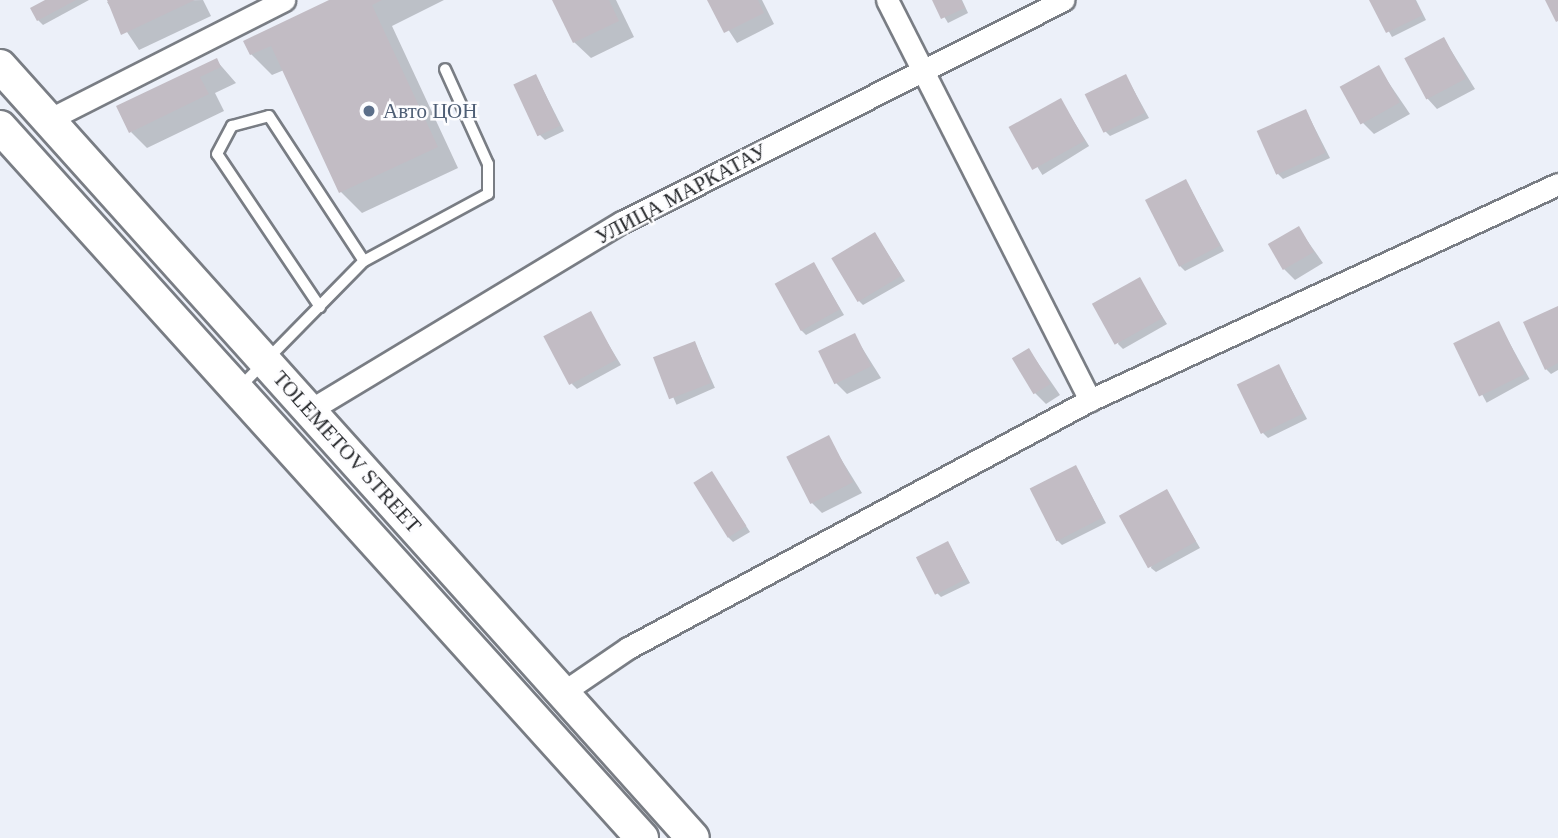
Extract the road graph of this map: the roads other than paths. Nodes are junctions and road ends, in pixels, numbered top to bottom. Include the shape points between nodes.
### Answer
1 (284, 0) edge
2 (887, 0) edge
3 (1063, 0) edge
4 (0, 66) edge
5 (445, 69) dead end
6 (919, 71) junction
7 (0, 95) edge
8 (46, 121) junction
9 (0, 127) edge
10 (1558, 184) edge
11 (364, 261) junction
12 (320, 307) junction
13 (267, 363) junction
14 (237, 390) junction
15 (1090, 400) junction
16 (310, 410) junction
17 (562, 693) junction
18 (642, 838) edge
19 (693, 838) edge

1 - 8 street
2 - 6 street
3 - 6 street, УЛИЦА МАРКАТАУ
4 - 8 main road, TOLEMETOV STREET
5 - 11 lane via 488,164 488,194
6 - 15 street
6 - 16 street, УЛИЦА МАРКАТАУ via 622,222
7 - 8 main road
8 - 13 main road, TOLEMETOV STREET
9 - 14 main road, TOLEMETOV STREET
10 - 15 street
11 - 12 lane
11 - 12 lane via 269,116 253,116 221,138 217,154
12 - 13 lane
13 - 14 lane
13 - 16 main road, TOLEMETOV STREET
14 - 18 main road, TOLEMETOV STREET
15 - 17 street via 628,648
16 - 17 main road, TOLEMETOV STREET
17 - 19 main road, TOLEMETOV STREET

